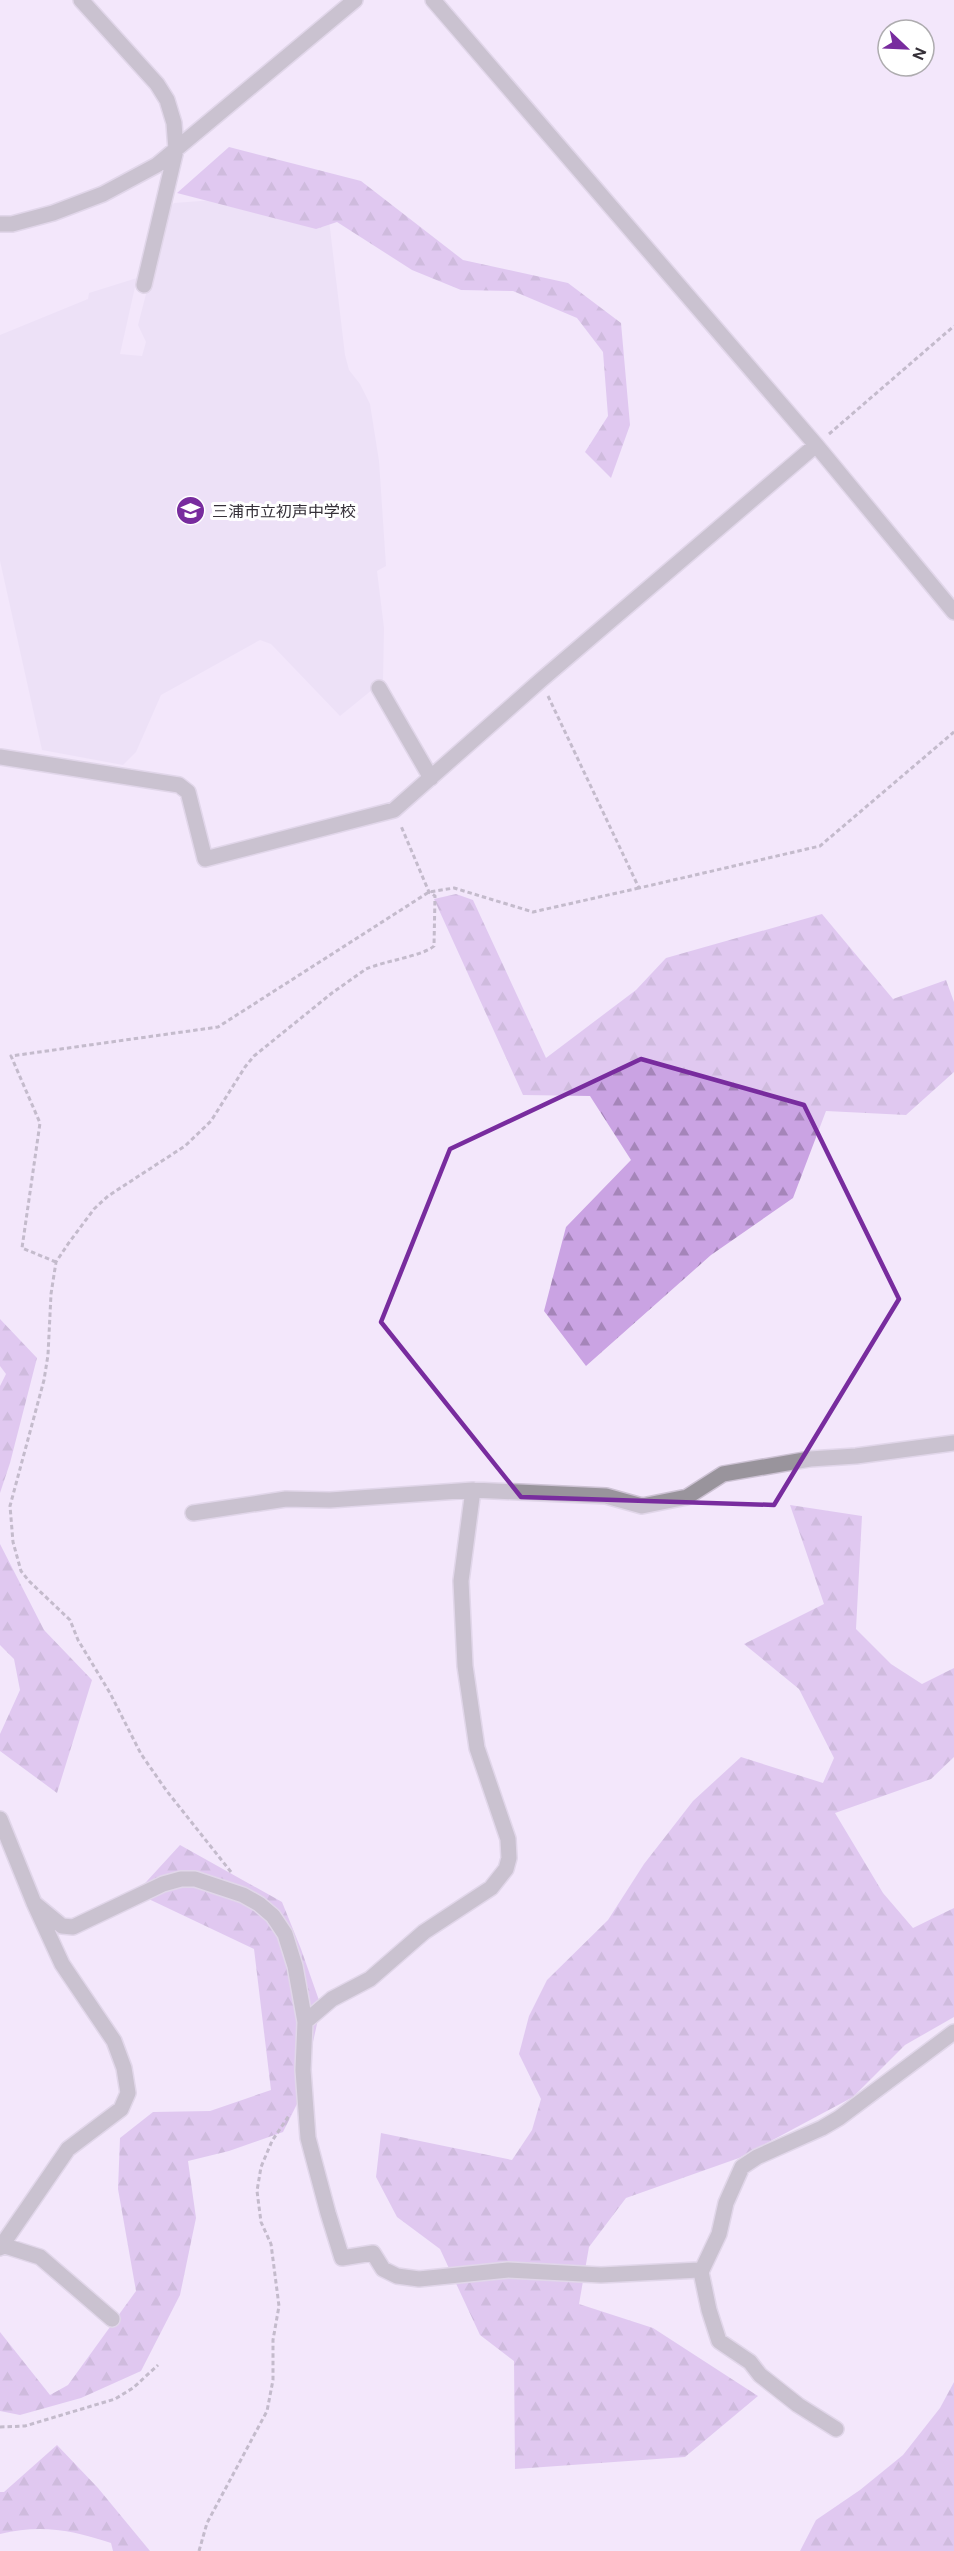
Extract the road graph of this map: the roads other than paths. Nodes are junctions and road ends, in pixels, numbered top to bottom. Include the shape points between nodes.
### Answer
1 (81, 0) edge
2 (355, 0) edge
3 (433, 0) edge
4 (176, 150) junction
5 (0, 224) edge
6 (144, 285) dead end
7 (816, 445) junction
8 (954, 612) edge
9 (379, 688) dead end
10 (0, 757) edge
11 (431, 778) junction
12 (954, 1443) edge
13 (473, 1490) junction
14 (193, 1513) dead end
15 (0, 1819) edge
16 (34, 1902) junction
17 (304, 2022) junction
18 (954, 2032) edge
19 (1, 2246) edge
20 (701, 2272) junction
21 (112, 2319) dead end
22 (836, 2430) dead end

1 - 4 street via 157,84 174,123
2 - 4 street
3 - 7 street
4 - 5 street via 157,165 103,194 53,213
4 - 6 street
7 - 8 street
7 - 11 street
9 - 11 street
10 - 11 street via 179,784 188,792 206,859 394,810
12 - 13 street via 810,1459 723,1474 687,1497 642,1506 606,1496
13 - 14 street via 286,1500
13 - 17 street via 461,1581 464,1656 477,1748 508,1839 506,1869 491,1888 424,1932 370,1979 332,1999
15 - 16 street
16 - 17 street via 62,1926 73,1927 181,1878 243,1895 273,1916 285,1934 295,1966
16 - 19 street via 62,1964 114,2041 128,2093 121,2109 68,2149
17 - 20 street via 308,2138 342,2258 373,2253 383,2269 419,2279 508,2270 601,2275
18 - 20 street via 830,2123 742,2167
19 - 21 street via 40,2258
20 - 22 street via 719,2341 750,2362 760,2375 798,2405

